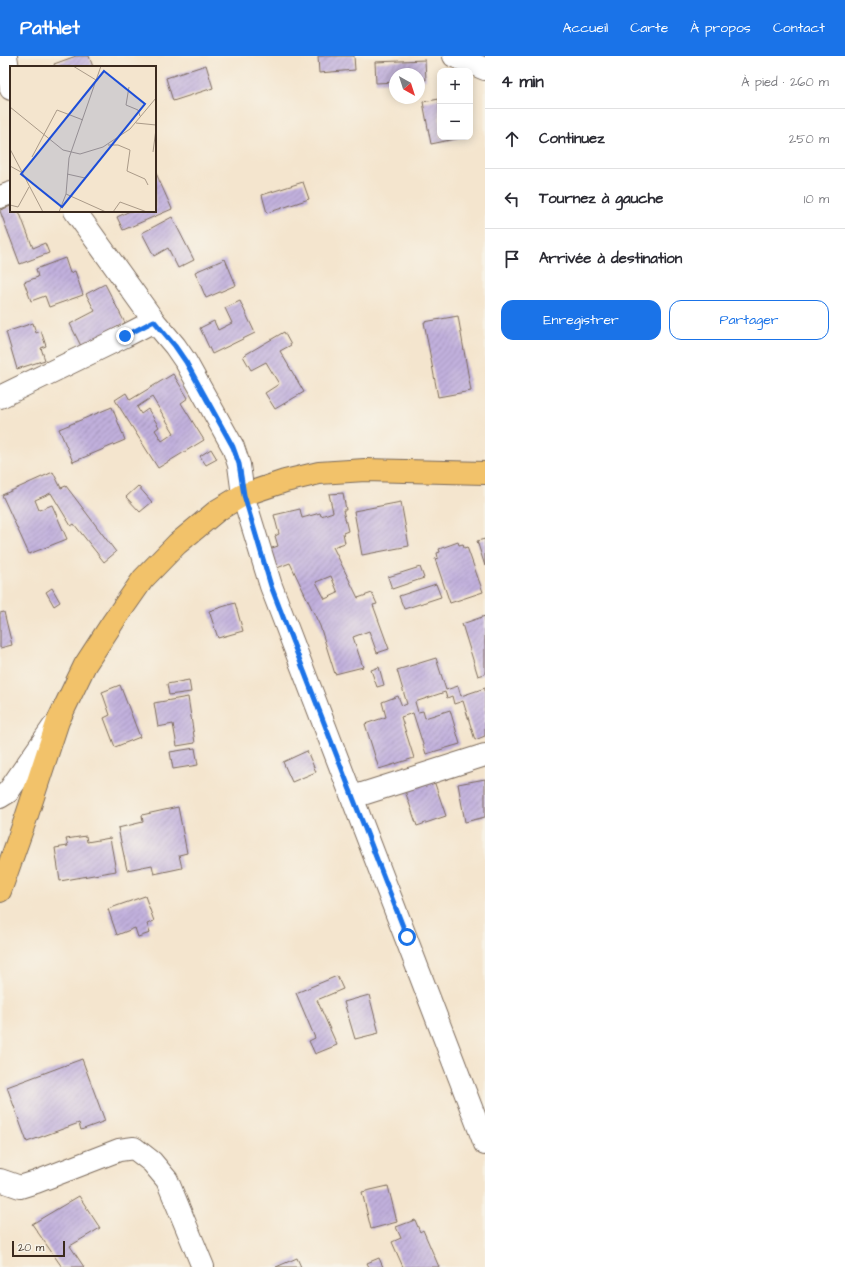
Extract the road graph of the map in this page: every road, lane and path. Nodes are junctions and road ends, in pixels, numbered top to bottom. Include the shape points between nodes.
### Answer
1 (6, 56) edge
2 (454, 56) edge
3 (485, 69) edge
4 (10, 82) edge
5 (10, 193) edge
6 (0, 197) edge
7 (76, 212) edge
8 (154, 321) junction
9 (0, 397) edge
10 (485, 473) edge
11 (244, 495) junction
12 (58, 721) junction
13 (485, 755) edge
14 (0, 797) edge
15 (353, 797) junction
16 (0, 891) edge
17 (485, 1144) edge
18 (0, 1180) edge
19 (203, 1267) edge

1 - 4 street
2 - 3 street
5 - 6 street
7 - 8 street
8 - 9 street
8 - 11 street via 186,362 233,447 239,464
10 - 11 highway via 365,470 319,473
11 - 12 highway via 218,510 177,544 143,579 86,665
11 - 15 street via 271,586
12 - 14 street via 8,792
12 - 16 highway
13 - 15 street
15 - 17 street
18 - 19 street via 20,1187 119,1150 134,1148 152,1162 167,1180

